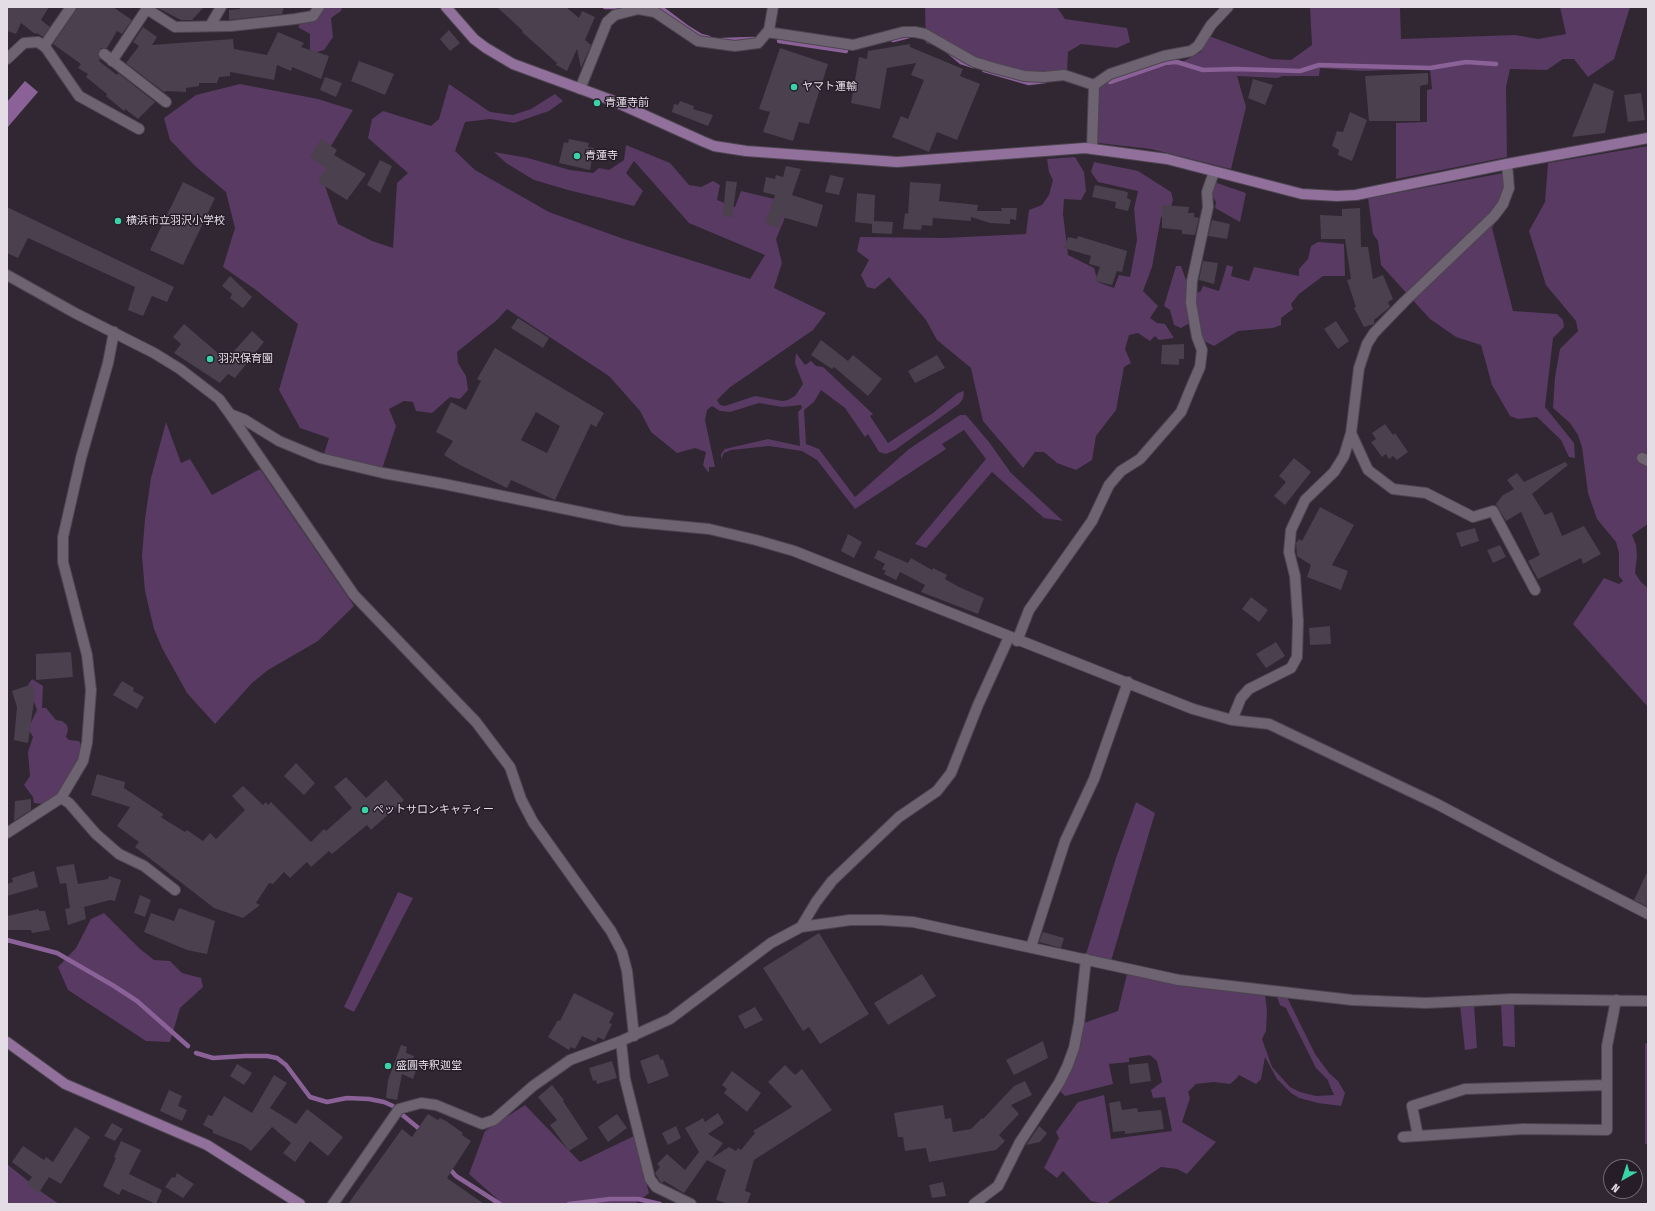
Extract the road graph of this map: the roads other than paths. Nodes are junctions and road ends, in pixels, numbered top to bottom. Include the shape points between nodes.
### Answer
1 (71, 7) edge
2 (221, 7) edge
3 (319, 7) edge
4 (446, 7) edge
5 (774, 7) edge
6 (1228, 7) edge
7 (147, 8) edge
8 (210, 26) junction
9 (767, 32) junction
10 (44, 46) junction
11 (10, 48) edge
12 (104, 54) dead end
13 (7, 59) edge
14 (112, 61) junction
15 (1094, 85) junction
16 (580, 89) junction
17 (166, 102) dead end
18 (139, 129) dead end
19 (1648, 138) edge
20 (1092, 150) junction
21 (1507, 164) junction
22 (1214, 172) junction
23 (7, 275) edge
24 (114, 332) junction
25 (230, 414) junction
26 (1351, 433) junction
27 (1534, 590) dead end
28 (1013, 639) junction
29 (1128, 682) junction
30 (1232, 720) junction
31 (61, 798) junction
32 (7, 833) edge
33 (175, 890) dead end
34 (1648, 914) edge
35 (801, 927) junction
36 (1031, 947) junction
37 (1086, 960) junction
38 (1616, 1000) junction
39 (1648, 1001) edge
40 (634, 1036) junction
41 (621, 1041) junction
42 (7, 1042) edge
43 (1607, 1085) junction
44 (1418, 1136) junction
45 (1403, 1137) dead end
46 (300, 1204) edge
47 (333, 1204) edge
48 (691, 1204) edge
49 (974, 1204) edge

1 - 10 street
2 - 8 street
3 - 8 street via 313,16 231,26
4 - 16 street via 465,30 497,55 519,67
5 - 9 street
6 - 15 street via 1211,25 1198,46 1191,51 1164,56 1110,74
7 - 8 street via 175,28
7 - 14 street
9 - 15 street via 853,45 902,32 915,32 925,34 974,62 994,68 1024,76 1064,75
9 - 16 street via 758,43 723,45 698,41 655,12 638,9 615,15 608,22
10 - 11 street via 38,42
10 - 18 street via 78,96
11 - 13 street
12 - 14 street
14 - 17 street
15 - 20 street
16 - 20 street via 641,112 702,141 739,150 897,162 1074,149
19 - 21 street
20 - 22 street via 1167,159
21 - 22 street via 1337,196 1302,194
21 - 26 street via 1509,188 1503,204 1494,216 1404,302 1374,333 1367,344 1360,368
22 - 28 street via 1207,192 1208,207 1192,282 1191,303 1202,350 1200,366 1181,412 1140,459 1121,471 1109,485 1092,521 1029,610
23 - 24 street
24 - 25 street via 180,369 218,399
24 - 31 street via 63,537 63,562 87,655 91,690 87,743 83,760
25 - 28 street via 279,441 320,458 624,521 709,529 756,540 794,551
25 - 40 street via 354,595 476,722 510,767 521,799 533,822 622,952 627,971
26 - 27 street via 1368,470 1393,488 1426,493 1474,517 1493,511
26 - 30 street via 1344,456 1334,472 1305,500 1291,530 1289,552 1296,576 1297,657 1291,668 1249,689 1240,698
28 - 29 street
28 - 35 street via 978,705 950,772 938,791 899,816 832,880
29 - 30 street via 1193,709
29 - 36 street via 1094,779 1065,841
30 - 34 street via 1269,724 1323,748
31 - 32 street
31 - 33 street via 119,854 144,866
35 - 36 street via 850,920 913,922
35 - 40 street via 771,943 670,1019
36 - 37 street
37 - 38 street via 1179,980 1352,1000 1426,1003 1512,999
37 - 49 street via 1079,1023 1067,1066 1059,1083 1020,1142 998,1186
38 - 39 street
38 - 43 street via 1607,1046
40 - 41 street
41 - 47 street via 570,1060 533,1086 494,1120 482,1124 436,1105 421,1103 399,1109
41 - 48 street via 625,1079 650,1179 656,1187
42 - 46 street via 65,1084 207,1145
43 - 44 street via 1464,1089 1412,1106
43 - 44 street via 1607,1130 1523,1129
44 - 45 street

